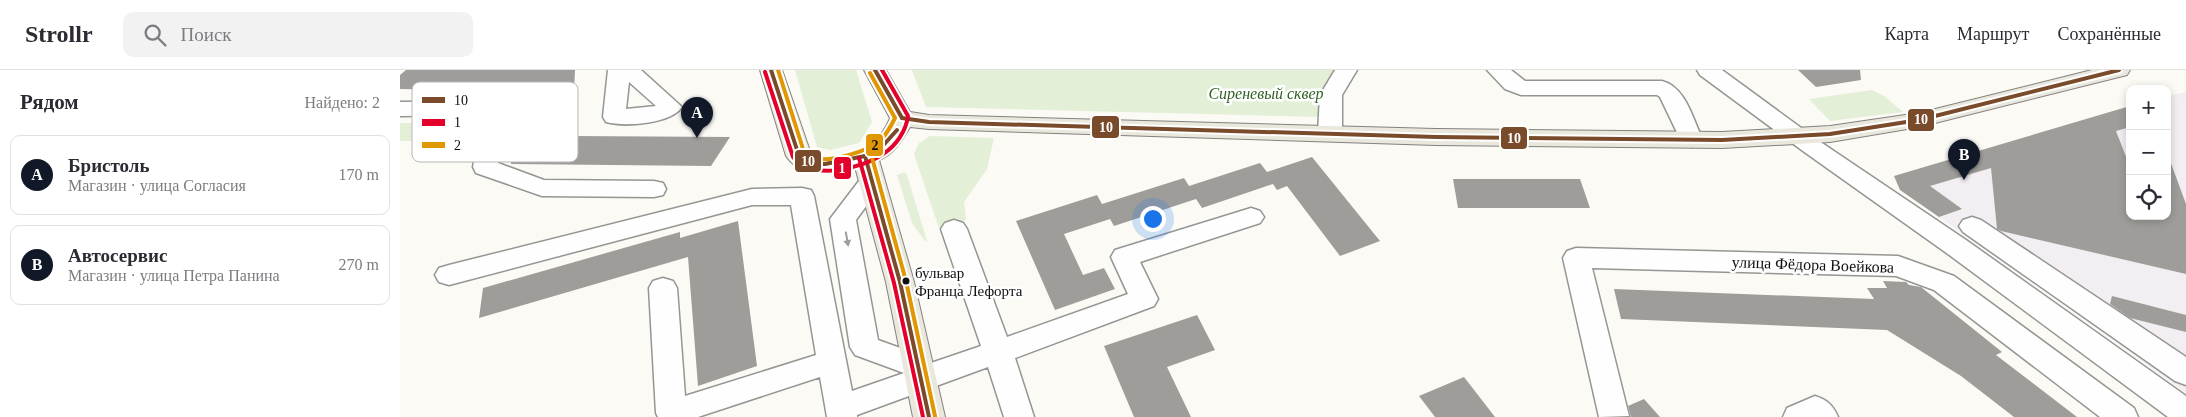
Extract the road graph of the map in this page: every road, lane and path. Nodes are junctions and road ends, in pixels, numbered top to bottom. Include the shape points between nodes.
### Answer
1 (619, 70) edge
2 (628, 70) edge
3 (771, 70) edge
4 (874, 70) edge
5 (1346, 70) edge
6 (1498, 70) edge
7 (1708, 70) edge
8 (2119, 70) edge
9 (1623, 79) edge
10 (902, 118) junction
11 (1330, 133) junction
12 (1800, 136) junction
13 (1691, 140) junction
14 (865, 156) junction
15 (486, 162) edge
16 (871, 183) junction
17 (654, 189) dead end
18 (1250, 217) dead end
19 (954, 229) dead end
20 (1964, 237) junction
21 (448, 275) dead end
22 (1944, 283) junction
23 (664, 288) dead end
24 (998, 352) junction
25 (831, 362) junction
26 (919, 372) junction
27 (2186, 373) edge
28 (841, 412) edge
29 (2186, 413) edge
30 (1614, 416) edge
31 (930, 417) edge
32 (1019, 417) edge
33 (1798, 417) edge
34 (1823, 417) edge
35 (2123, 417) edge

1 - 2 street via 614,117 657,114 671,107
3 - 14 main road via 799,156 813,164
4 - 10 main road
5 - 11 street via 1331,95
6 - 9 street via 1521,88
7 - 12 street
8 - 12 main road via 1919,120
9 - 13 street via 1668,91
10 - 11 main road via 935,123
10 - 14 main road via 897,130 879,150
11 - 13 main road
12 - 13 main road
12 - 20 street via 1811,146
14 - 16 main road
15 - 17 street via 485,167 542,188
16 - 26 main road via 900,282
16 -> 26 street via 843,219 865,347
18 - 24 street via 1124,257 1144,300
19 - 24 street
20 - 22 street
20 - 27 street
20 - 29 street
21 - 25 street via 752,197 802,196
22 - 30 street, улица Фёдора Воейкова via 1898,266 1576,258
22 - 35 street, улица Фёдора Воейкова
23 - 25 street via 671,413
24 - 26 street
24 - 32 street
25 - 28 street
26 - 28 street
26 - 31 main road
33 - 34 street via 1815,409

